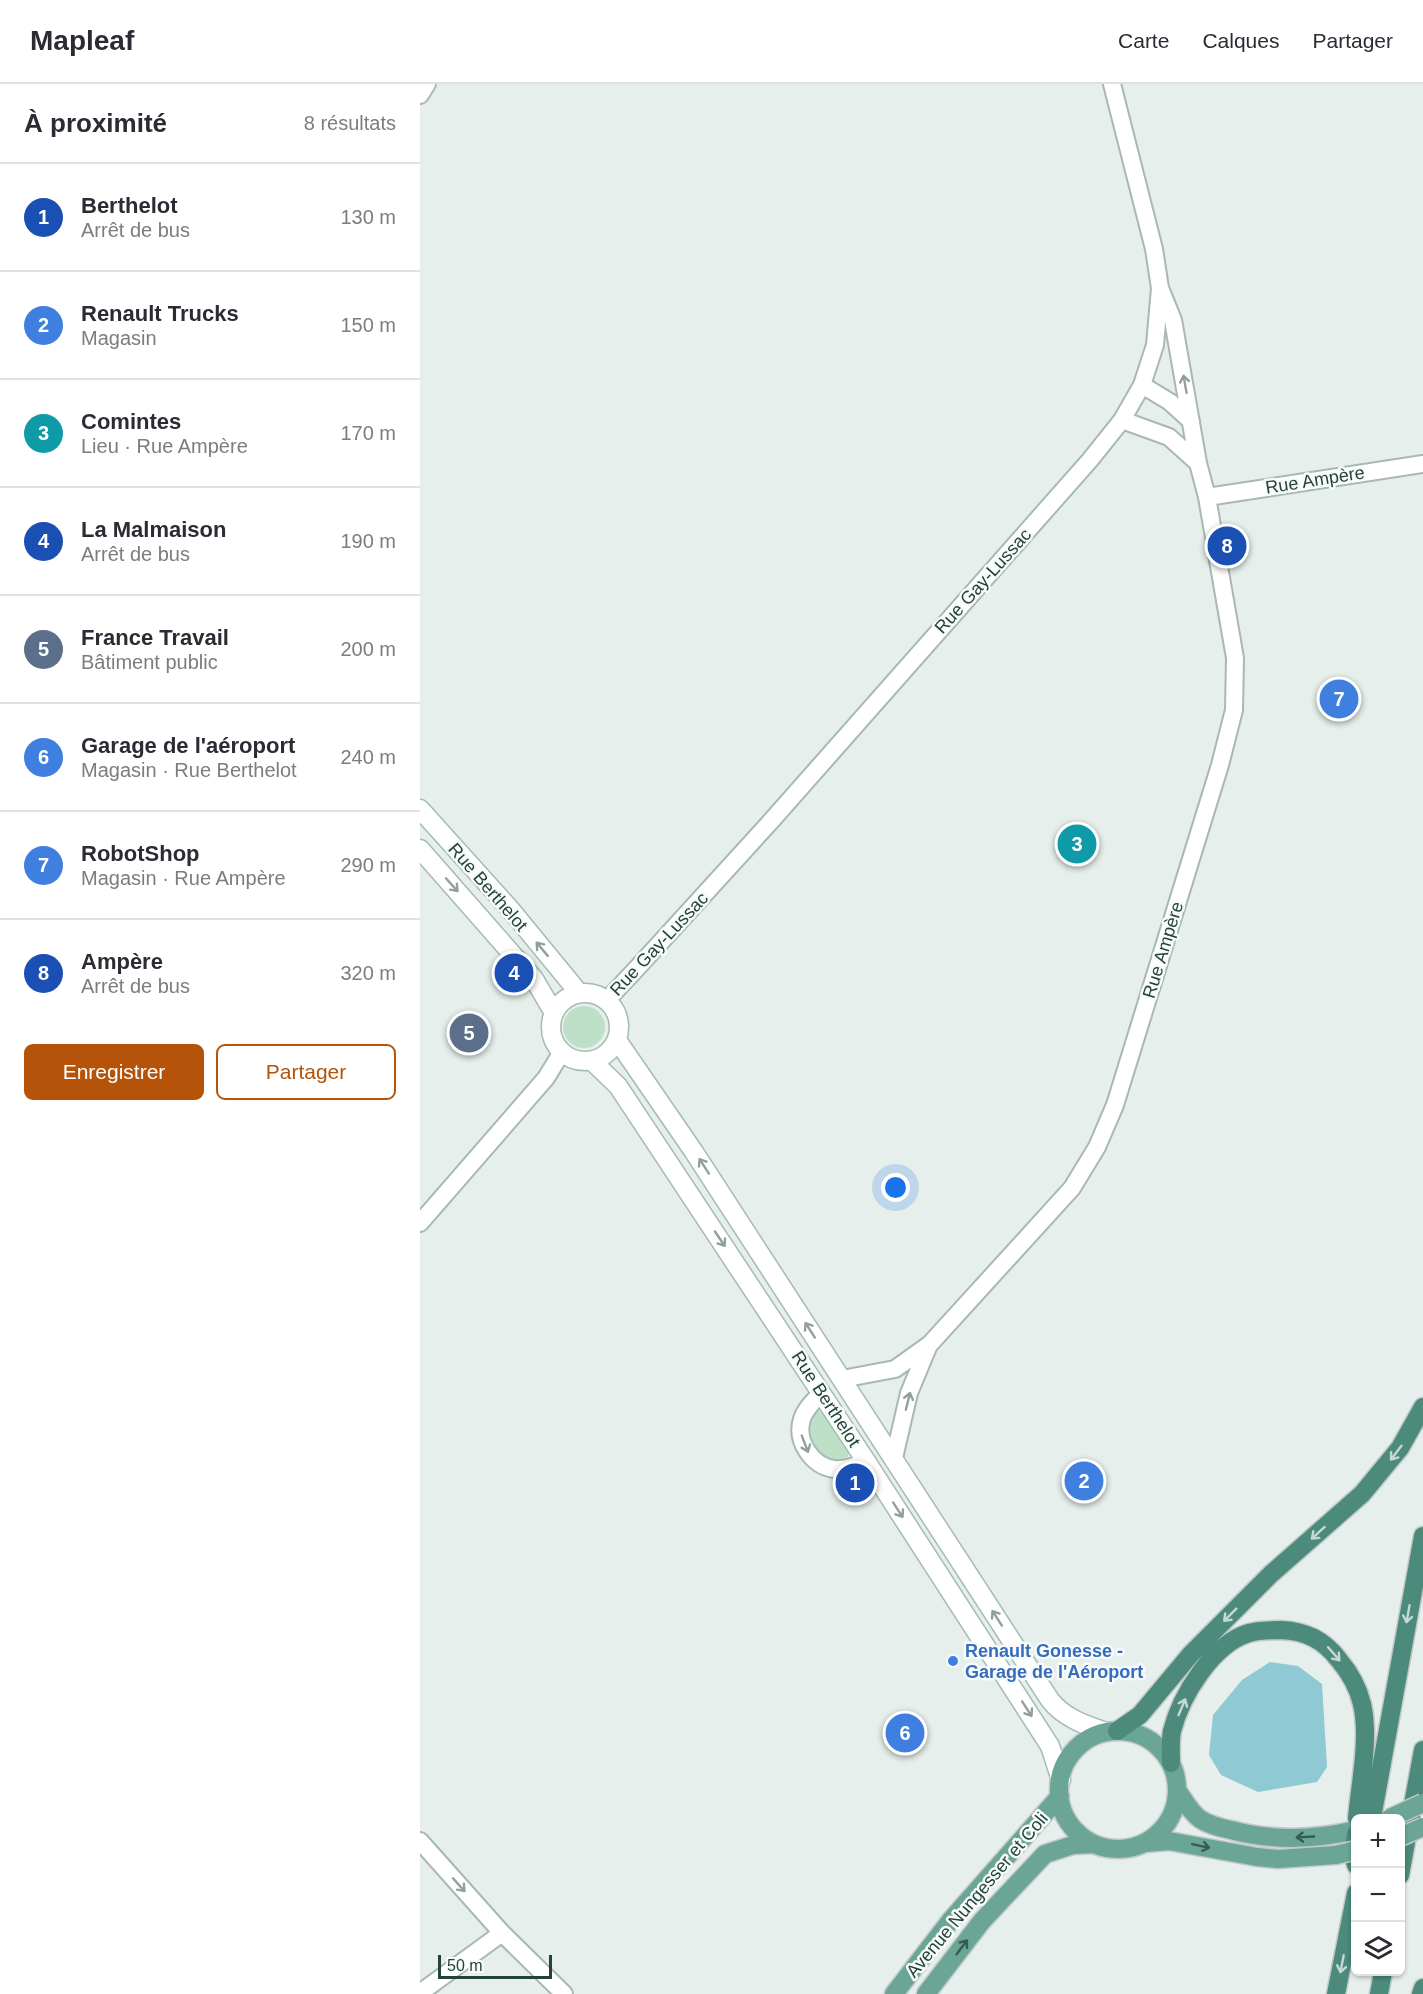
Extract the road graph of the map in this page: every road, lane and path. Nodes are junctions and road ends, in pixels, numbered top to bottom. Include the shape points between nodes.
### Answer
1 (427, 84) edge
2 (1112, 84) edge
3 (420, 95) edge
4 (1160, 288) junction
5 (1142, 385) junction
6 (1122, 420) junction
7 (1191, 421) junction
8 (1198, 463) junction
9 (1423, 464) edge
10 (1207, 497) junction
11 (420, 808) edge
12 (420, 849) edge
13 (579, 993) junction
14 (607, 1000) junction
15 (554, 1013) junction
16 (617, 1040) junction
17 (562, 1052) junction
18 (592, 1060) junction
19 (420, 1223) edge
20 (930, 1344) junction
21 (842, 1379) junction
22 (821, 1393) junction
23 (1423, 1407) edge
24 (894, 1458) junction
25 (866, 1461) junction
26 (1423, 1536) edge
27 (1112, 1732) junction
28 (1423, 1750) edge
29 (1171, 1763) junction
30 (1060, 1788) junction
31 (1177, 1790) junction
32 (1423, 1803) edge
33 (1357, 1814) edge
34 (1373, 1814) edge
35 (1399, 1814) edge
36 (1423, 1827) edge
37 (1350, 1833) edge
38 (1405, 1835) edge
39 (420, 1841) edge
40 (1094, 1844) junction
41 (1143, 1844) junction
42 (1351, 1851) edge
43 (1402, 1868) edge
44 (1351, 1918) edge
45 (502, 1933) junction
46 (1382, 1976) edge
47 (1423, 1988) edge
48 (420, 1992) edge
49 (564, 1994) edge
50 (894, 1994) edge
51 (926, 1994) edge
52 (1336, 1994) edge
53 (1379, 1994) edge
54 (1420, 1994) edge

1 - 3 street
2 - 4 street, Rue Gay-Lussac via 1155,249
4 - 5 street, Rue Gay-Lussac via 1155,345
7 -> 4 street, Rue Ampère via 1173,320
5 - 6 street, Rue Gay-Lussac
5 - 7 street
6 - 8 street via 1169,437
6 - 14 street, Rue Gay-Lussac via 772,820
7 - 8 street, Rue Ampère
8 - 10 street, Rue Ampère
9 - 10 street, Rue Ampère
10 - 20 street, Rue Ampère via 1235,658 1234,710 1115,1105 1097,1148 1072,1188
13 -> 11 main road, Rue Berthelot
12 -> 15 main road, Rue Berthelot via 534,979
13 - 14 main road
13 - 15 main road via 566,999
14 - 16 main road via 620,1023
15 - 17 main road via 552,1031
16 - 18 main road via 607,1054
21 -> 16 main road, Rue Berthelot
17 - 18 main road via 574,1059
17 - 19 street via 546,1078
18 -> 22 main road, Rue Berthelot via 618,1086
20 - 21 street, Rue Ampère via 895,1369
24 -> 20 street, Rue Ampère via 909,1393
21 - 24 main road, Rue Berthelot
22 - 25 main road, Rue Berthelot
22 -> 25 street via 801,1422 801,1438 809,1455 833,1468
23 -> 27 highway via 1400,1448 1362,1494 1272,1574 1191,1654 1140,1715
27 -> 24 main road, Rue Berthelot via 1085,1725 1063,1713 1050,1700
25 -> 30 main road, Rue Berthelot via 1050,1746
26 -> 34 highway
27 - 29 main road via 1145,1737
27 - 30 main road via 1090,1738 1076,1749 1066,1763
28 - 43 highway
29 - 31 main road
29 -> 33 highway via 1172,1732 1182,1705 1196,1678 1223,1648 1257,1631 1288,1630 1311,1635 1330,1648 1353,1677 1362,1704 1364,1741
30 - 40 main road via 1068,1821
30 - 50 main road, Avenue Nungesser et Coli
37 -> 31 main road via 1308,1838 1250,1835 1202,1820
31 - 41 main road via 1168,1822
32 - 35 main road, bridge
36 - 38 main road, bridge
39 -> 45 street
40 - 41 main road via 1115,1849
51 -> 40 main road, Avenue Nungesser et Coli via 982,1921 1045,1854 1073,1845
41 -> 42 main road, bridge via 1169,1841 1278,1859
44 -> 52 highway
45 - 48 street
45 - 49 street
46 - 53 highway
47 - 54 highway

